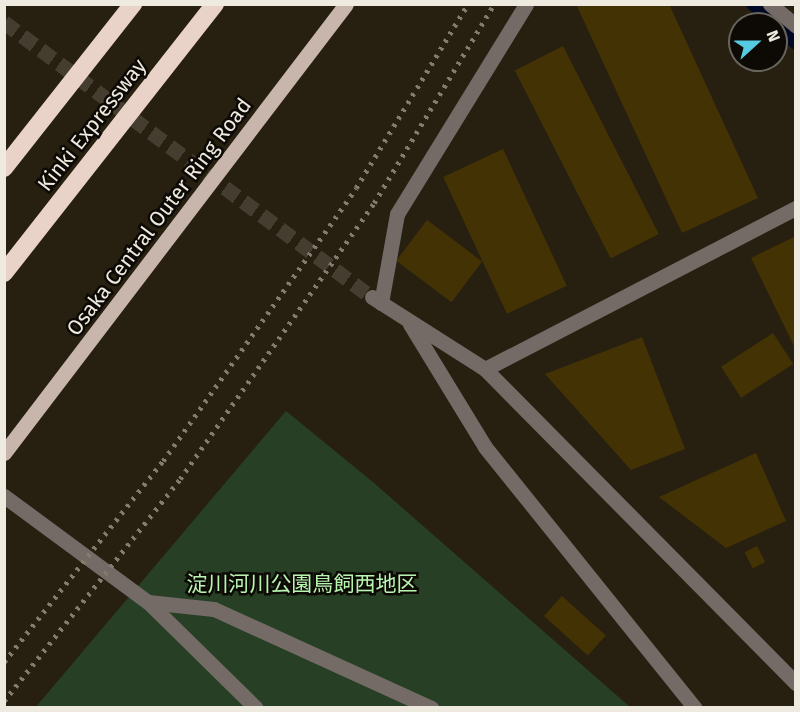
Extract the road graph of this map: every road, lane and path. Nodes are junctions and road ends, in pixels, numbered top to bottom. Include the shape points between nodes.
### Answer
1 (133, 4) edge
2 (215, 4) edge
3 (346, 4) edge
4 (526, 4) edge
5 (770, 4) edge
6 (795, 26) edge
7 (4, 168) edge
8 (795, 208) edge
9 (4, 273) edge
10 (408, 322) junction
11 (485, 369) junction
12 (4, 453) edge
13 (4, 496) edge
14 (148, 603) junction
15 (795, 683) edge
16 (256, 708) edge
17 (431, 708) edge
18 (695, 708) edge

1 - 7 highway, Kinki Expressway
2 - 9 highway, Kinki Expressway
3 - 12 main road, Osaka Central Outer Ring Road via 107,324
4 - 10 street via 397,214 377,300
5 - 6 street
8 - 11 street
10 - 11 street
10 - 18 street via 485,447
11 - 15 street
13 - 14 street
14 - 16 street
14 - 17 street via 214,609

